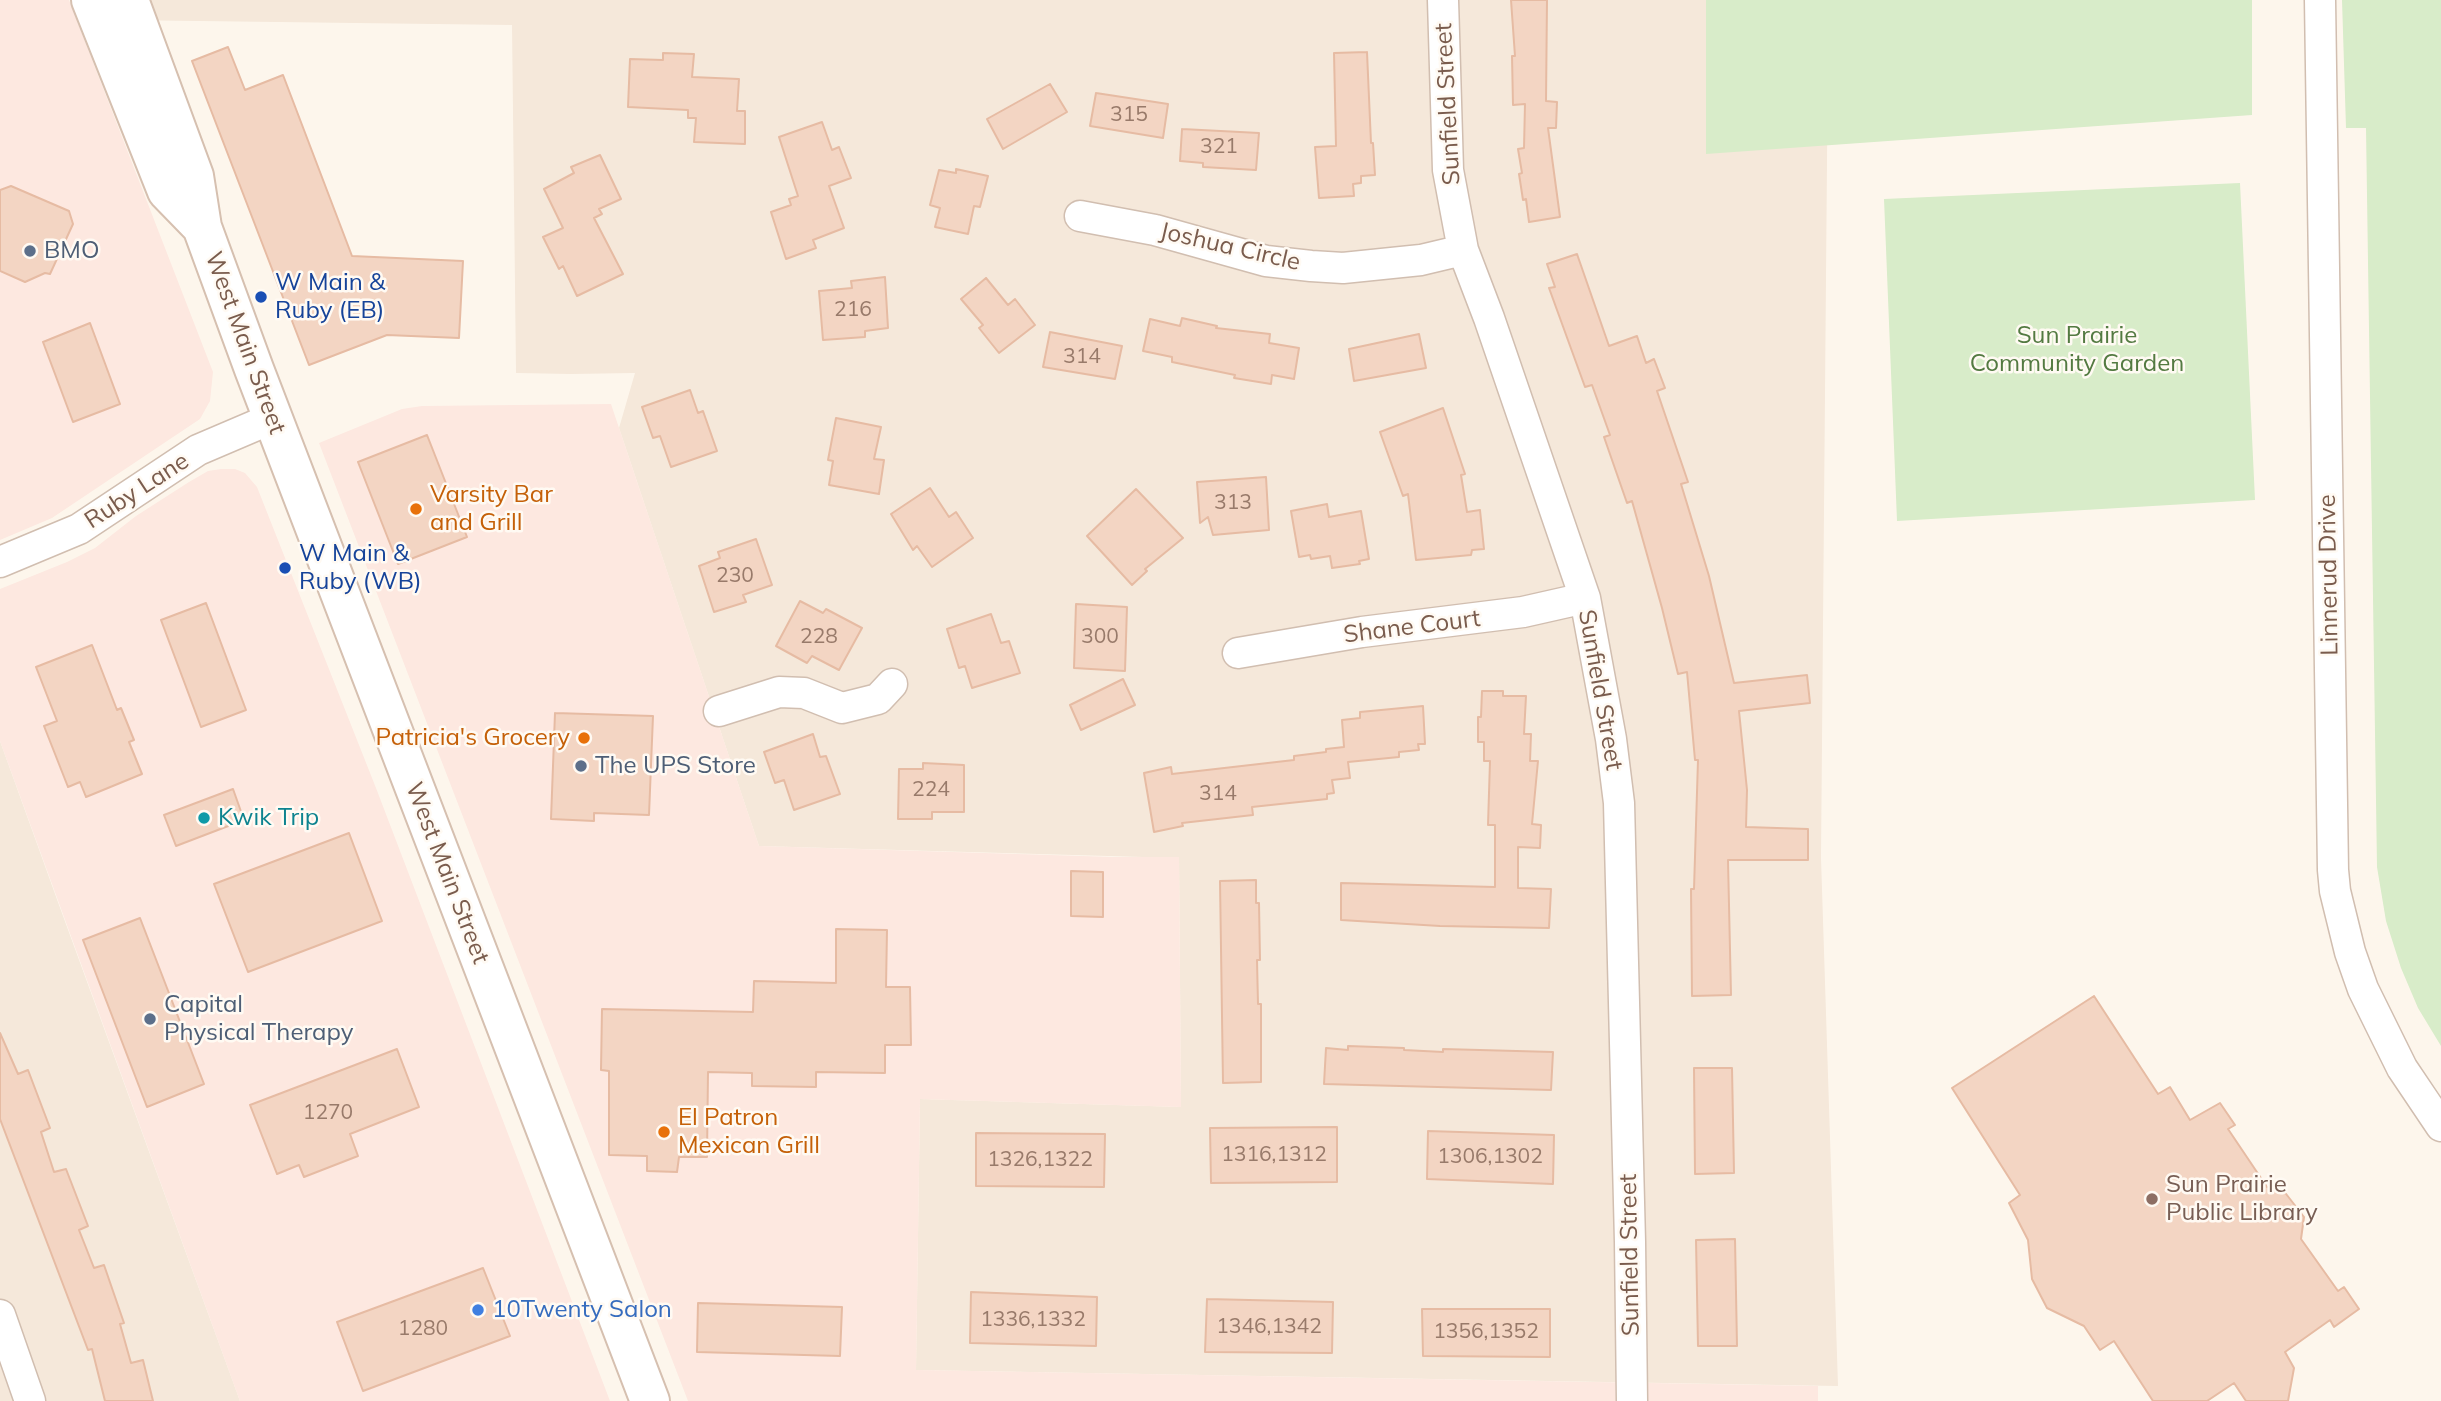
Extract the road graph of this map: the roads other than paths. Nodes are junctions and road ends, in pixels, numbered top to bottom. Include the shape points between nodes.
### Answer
1 (90, 0) edge
2 (129, 0) edge
3 (1443, 0) edge
4 (2320, 0) edge
5 (1080, 216) dead end
6 (202, 227) junction
7 (1463, 250) junction
8 (272, 418) junction
9 (0, 562) edge
10 (1584, 598) junction
11 (1238, 653) dead end
12 (892, 684) dead end
13 (719, 711) dead end
14 (2441, 1126) edge
15 (0, 1315) edge
16 (30, 1401) edge
17 (650, 1401) edge
18 (1632, 1401) edge

1 - 6 main road, West Main Street via 167,191
2 - 6 main road, West Main Street via 194,176
3 - 7 street, Sunfield Street via 1448,170
4 - 14 street, Linnerud Drive via 2335,891 2363,989 2402,1068
5 - 7 street, Joshua Circle via 1155,230 1266,261 1311,266 1343,268 1421,260
6 - 8 main road, West Main Street
7 - 10 street, Sunfield Street
8 - 9 street, Ruby Lane via 198,450 79,529
8 - 17 main road, West Main Street
10 - 11 street, Shane Court via 1523,612
10 - 18 street, Sunfield Street via 1619,803
12 - 13 street via 878,699 842,708 804,693 779,692
15 - 16 street

